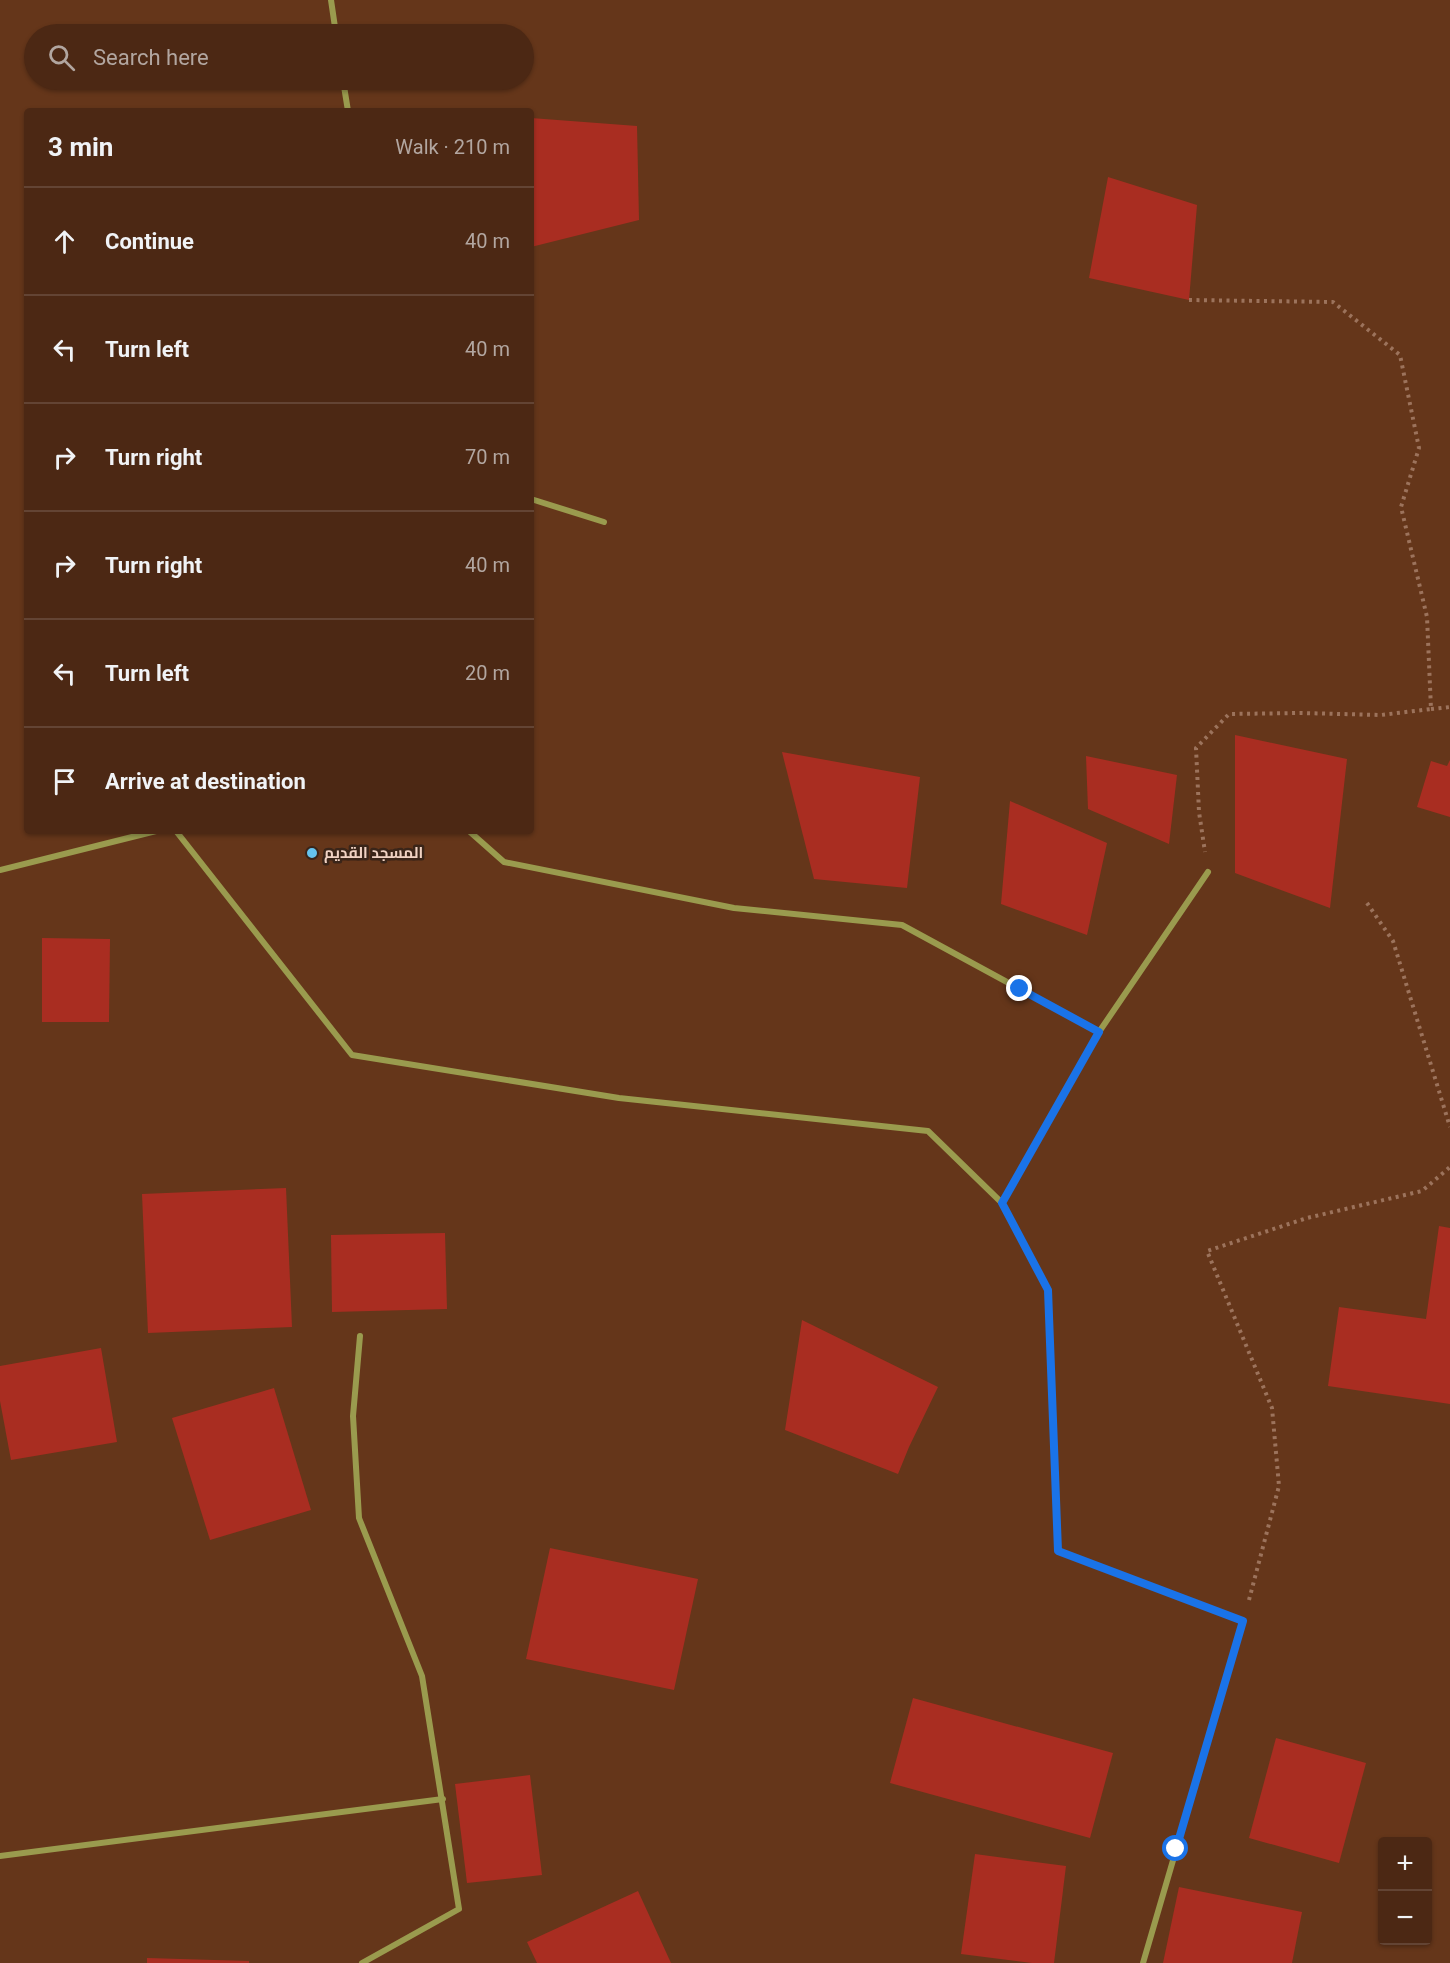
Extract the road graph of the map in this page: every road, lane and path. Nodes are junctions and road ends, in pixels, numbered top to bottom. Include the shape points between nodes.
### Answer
1 (331, 0) edge
2 (335, 24) edge
3 (345, 90) edge
4 (348, 108) edge
5 (1189, 300) dead end
6 (534, 500) edge
7 (604, 522) dead end
8 (1450, 707) edge
9 (1431, 709) junction
10 (144, 834) edge
11 (178, 834) edge
12 (472, 834) edge
13 (0, 870) edge
14 (1208, 872) joint
15 (1367, 903) dead end
16 (1099, 1032) junction
17 (1450, 1127) edge
18 (1450, 1167) edge
19 (1002, 1203) junction
20 (360, 1336) dead end
21 (1243, 1621) junction
22 (443, 1799) junction
23 (0, 1856) edge
24 (362, 1963) edge
25 (1143, 1963) edge

1 - 2 street
3 - 4 street
5 - 9 path via 1333,302 1400,355 1419,448 1401,507 1427,617
6 - 7 street
8 - 9 path
9 - 14 path via 1381,715 1229,714 1196,747 1199,812
10 - 13 street
11 - 19 street via 352,1055 620,1098 928,1131
12 - 16 street via 504,862 734,908 902,925
14 - 16 street
15 - 17 path via 1393,941
16 - 19 street
18 - 21 path via 1422,1191 1307,1218 1207,1251 1272,1408 1279,1486
19 - 21 street via 1048,1290 1058,1551
20 - 22 street via 353,1416 359,1518 422,1676
21 - 25 street
22 - 23 street
22 - 24 street via 459,1909

